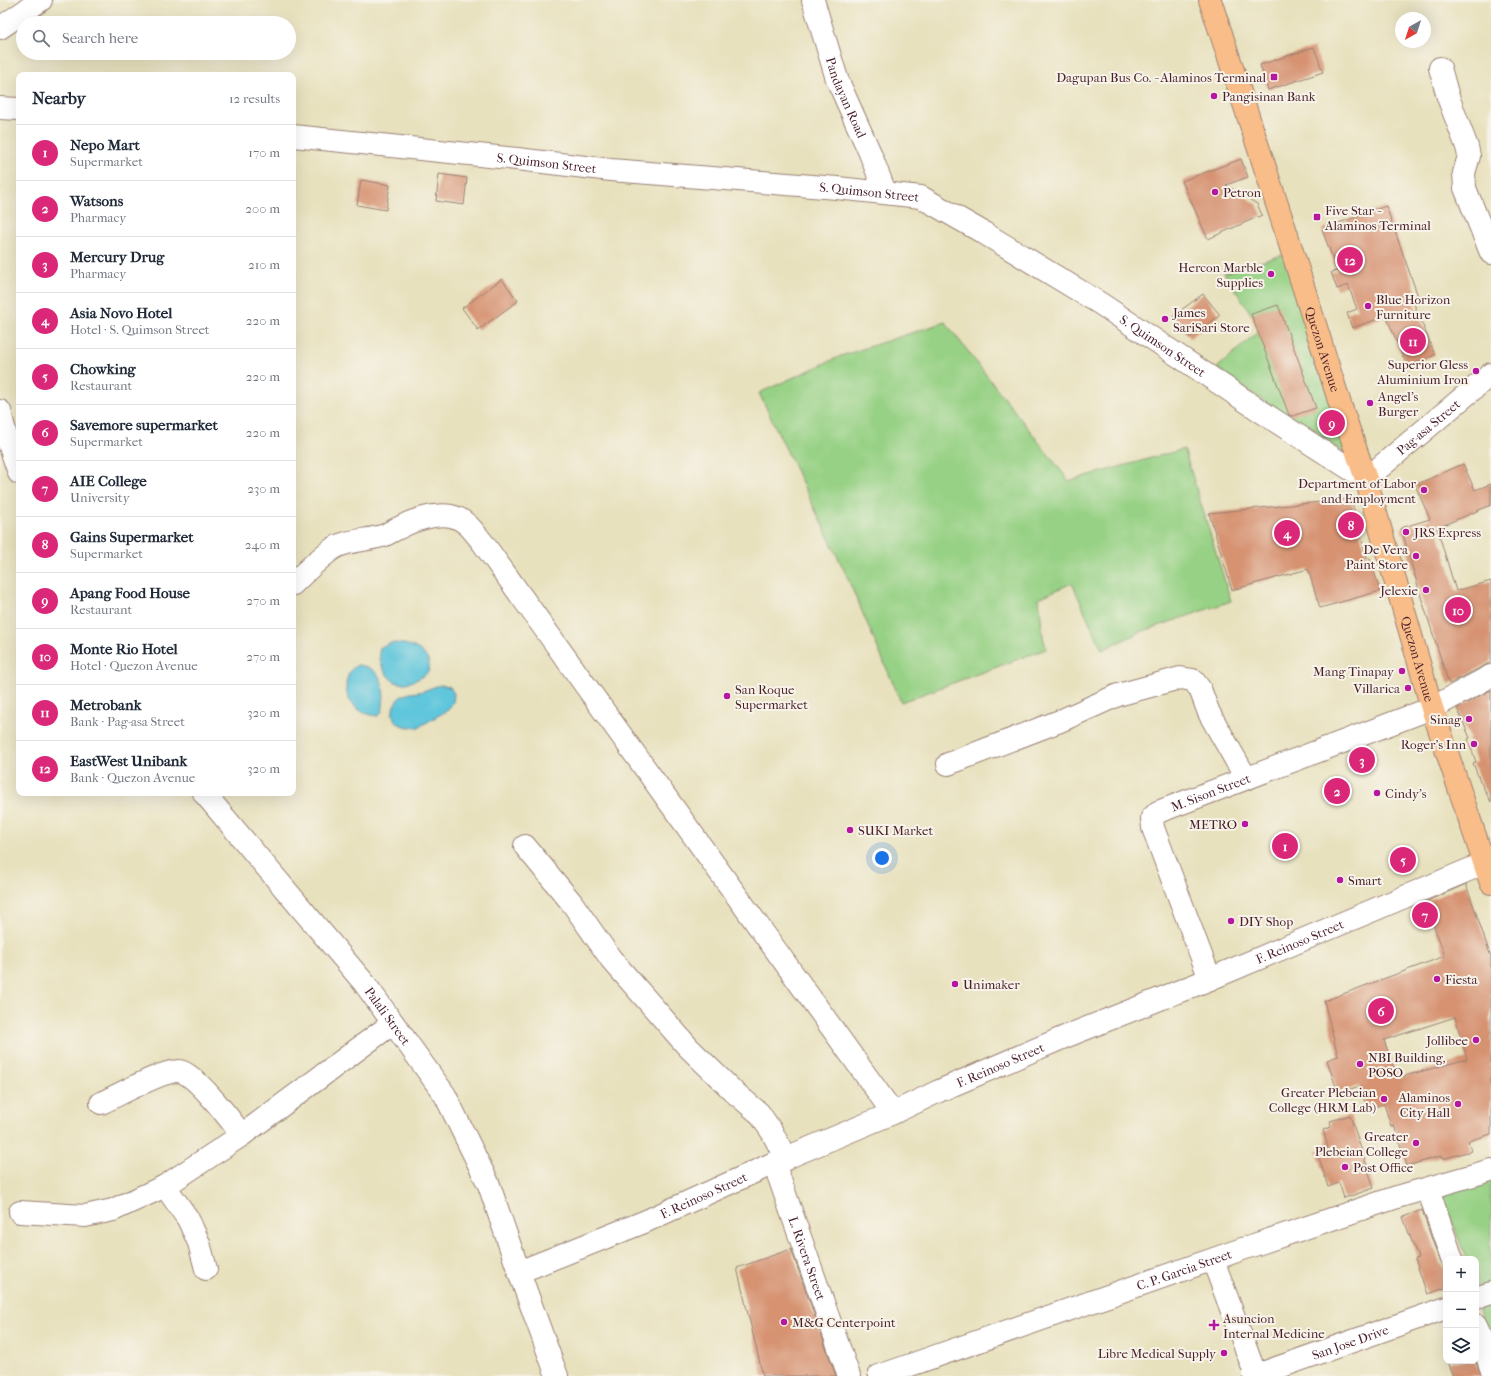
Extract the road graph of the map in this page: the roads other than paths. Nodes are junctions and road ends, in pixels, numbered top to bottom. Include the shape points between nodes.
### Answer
1 (41, 0) edge
2 (813, 0) edge
3 (1210, 0) edge
4 (18, 16) edge
5 (16, 17) edge
6 (0, 28) edge
7 (1440, 68) dead end
8 (0, 108) edge
9 (16, 109) edge
10 (296, 136) edge
11 (885, 192) junction
12 (1491, 253) edge
13 (1491, 374) edge
14 (0, 411) edge
15 (16, 464) edge
16 (1366, 479) junction
17 (296, 581) edge
18 (1491, 676) edge
19 (1432, 708) junction
20 (948, 764) dead end
21 (1246, 778) junction
22 (207, 796) edge
23 (525, 846) dead end
24 (1489, 869) edge
25 (1210, 980) junction
26 (394, 1023) junction
27 (101, 1103) dead end
28 (893, 1113) junction
29 (242, 1135) junction
30 (780, 1161) junction
31 (1491, 1170) edge
32 (165, 1186) junction
33 (1428, 1189) junction
34 (20, 1212) dead end
35 (1451, 1256) edge
36 (1213, 1260) junction
37 (206, 1269) dead end
38 (519, 1272) junction
39 (1491, 1294) edge
40 (1479, 1297) edge
41 (1443, 1309) edge
42 (1477, 1328) edge
43 (1491, 1368) edge
44 (557, 1376) edge
45 (849, 1376) edge
46 (879, 1376) edge
47 (1256, 1376) edge

1 - 4 street
2 - 11 street, Pandayan Road via 837,79
3 - 16 main road, Quezon Avenue
5 - 6 street
7 - 12 street via 1467,146 1469,156 1464,173 1465,188
8 - 9 street
10 - 11 street, S. Quimson Street via 619,171
11 - 16 street, S. Quimson Street via 921,196 984,232 1101,304
13 - 16 street, Pag-asa Street
14 - 15 street
16 - 19 main road, Quezon Avenue
17 - 28 street via 335,548 348,543 385,535 402,526 430,517 450,516 467,524
18 - 19 street, M. Sison Street
19 - 21 street, M. Sison Street
19 - 24 main road, Quezon Avenue via 1456,782
20 - 21 street via 1060,721 1118,694 1180,678 1193,680 1200,689 1209,713
21 - 25 street, M. Sison Street via 1158,812 1152,818 1153,828
22 - 26 street, Palali Street via 365,984
23 - 30 street, L. Rivera Street via 572,903 611,959 688,1047 759,1113 772,1132
24 - 25 street, F. Reinoso Street
25 - 28 street, F. Reinoso Street via 1067,1036
26 - 29 street
26 - 38 street, Palali Street via 445,1095 489,1185
27 - 29 street via 164,1074 182,1071 212,1098
28 - 30 street, F. Reinoso Street
29 - 32 street
30 - 38 street, F. Reinoso Street via 644,1222
30 - 45 street, L. Rivera Street
31 - 33 street, C. P. Garcia Street
32 - 34 street via 113,1210 85,1216
32 - 37 street via 188,1219 200,1243
33 - 35 street
33 - 36 street, C. P. Garcia Street
36 - 46 street, C. P. Garcia Street
36 - 47 street
38 - 44 street, Palali Street
39 - 40 street
41 - 47 street, San Jose Drive
42 - 43 street

